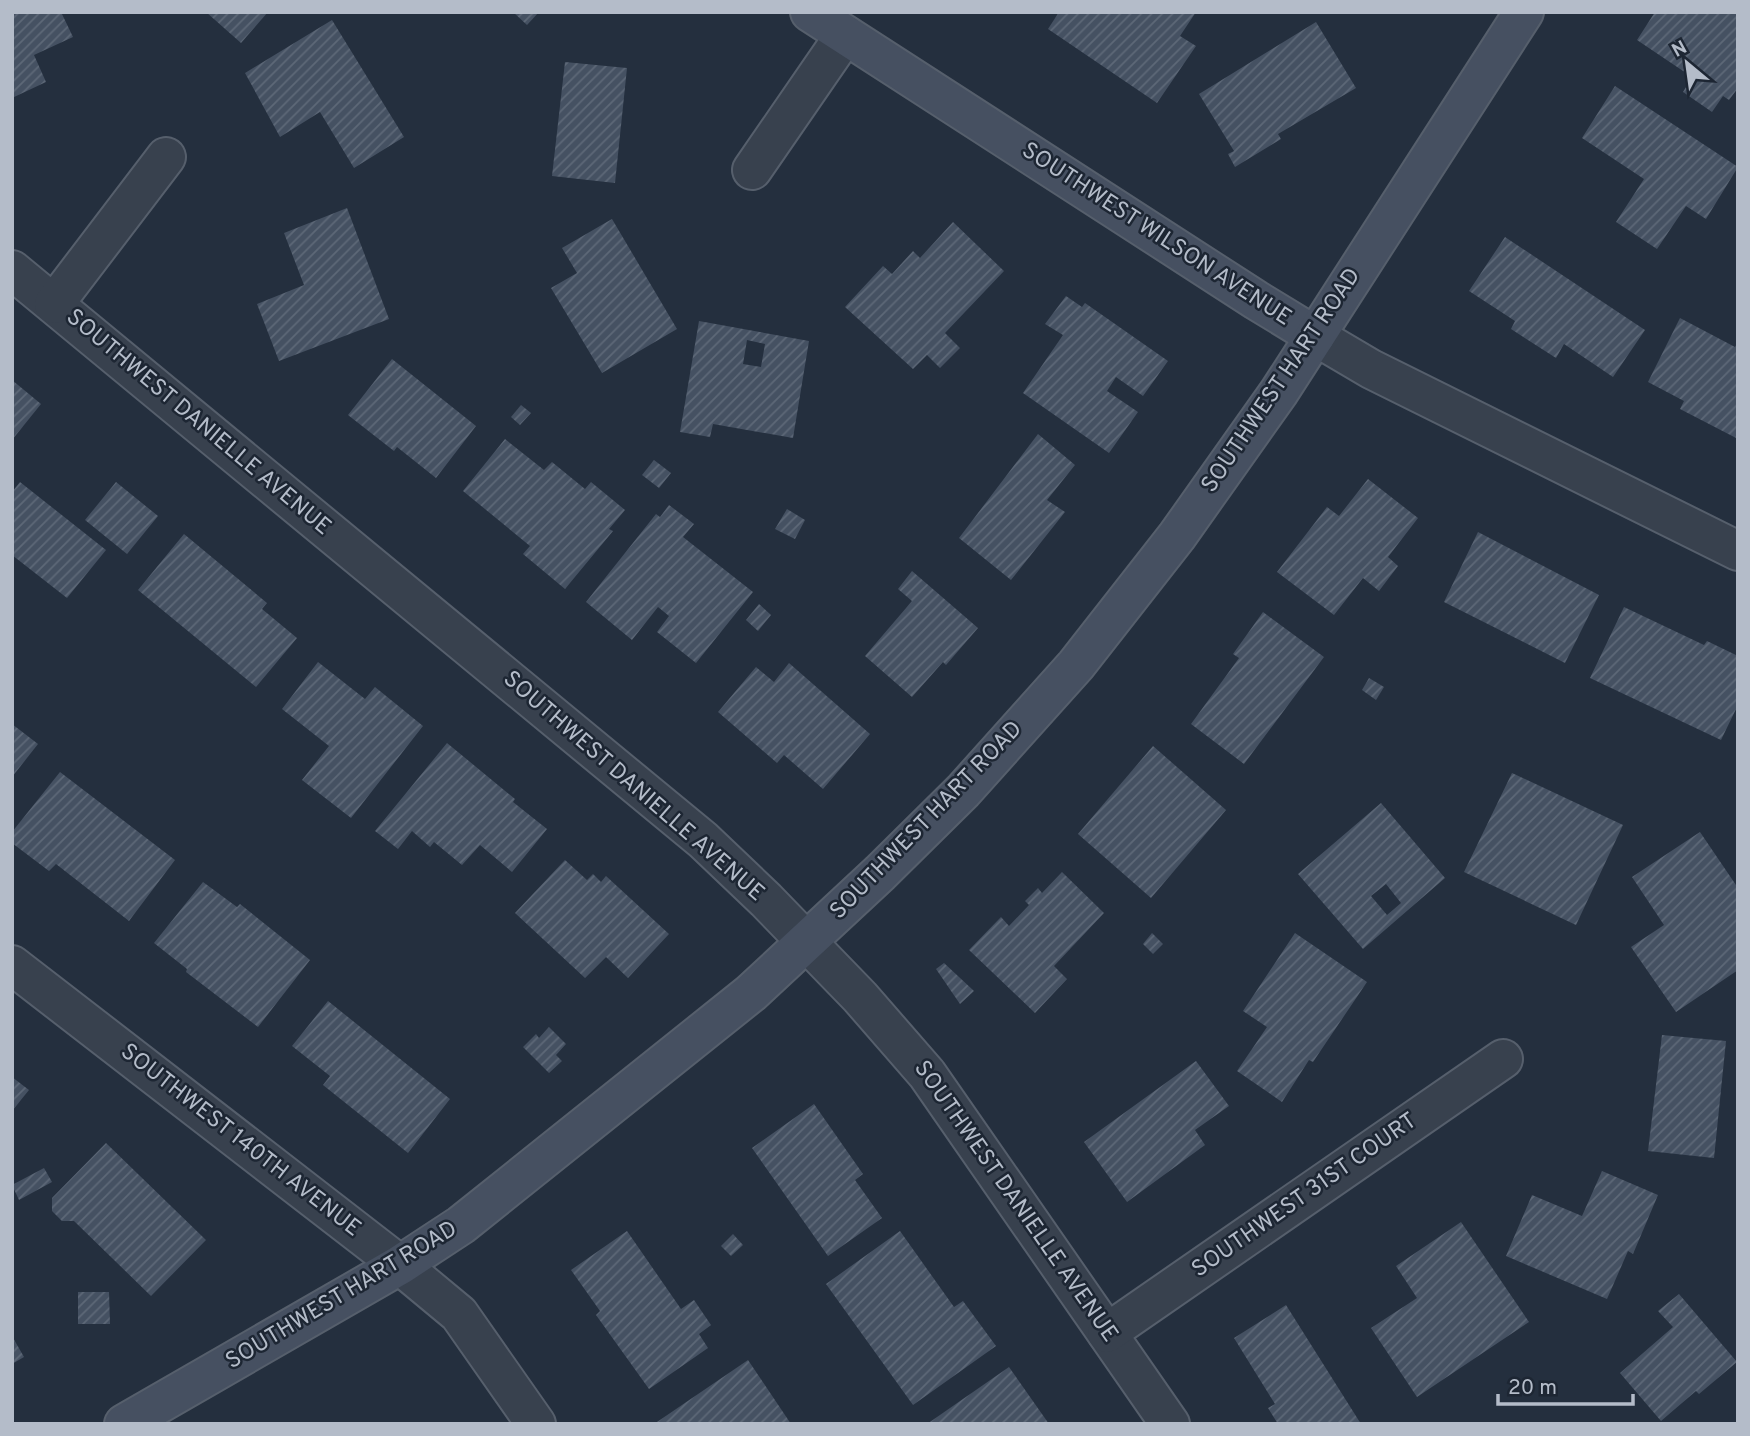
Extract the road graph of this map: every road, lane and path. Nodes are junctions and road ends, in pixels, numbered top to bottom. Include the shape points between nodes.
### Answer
1 (810, 12) edge
2 (1524, 12) edge
3 (845, 35) junction
4 (166, 157) dead end
5 (752, 170) dead end
6 (12, 270) edge
7 (54, 304) junction
8 (1315, 336) junction
9 (1738, 551) edge
10 (807, 943) junction
11 (12, 965) edge
12 (1503, 1059) dead end
13 (400, 1265) junction
14 (1107, 1333) junction
15 (124, 1424) edge
16 (536, 1424) edge
17 (1170, 1424) edge

1 - 3 street, SOUTHWEST WILSON AVENUE
2 - 8 street, SOUTHWEST HART ROAD
3 - 5 street
3 - 8 street, SOUTHWEST WILSON AVENUE
4 - 7 street, SOUTHWEST DANIELLE AVENUE
6 - 7 street, SOUTHWEST DANIELLE AVENUE
7 - 10 street, SOUTHWEST DANIELLE AVENUE via 703,840
8 - 9 street, SOUTHWEST WILSON AVENUE via 1371,369
8 - 10 street, SOUTHWEST HART ROAD via 1177,536 1076,665 963,791
10 - 13 street, SOUTHWEST HART ROAD via 741,1002 461,1226
10 - 14 street, SOUTHWEST DANIELLE AVENUE via 927,1073
11 - 13 street, SOUTHWEST 140TH AVENUE
12 - 14 street, SOUTHWEST 31ST COURT
13 - 15 street, SOUTHWEST HART ROAD
13 - 16 street, SOUTHWEST 140TH AVENUE via 459,1314
14 - 17 street, SOUTHWEST DANIELLE AVENUE

